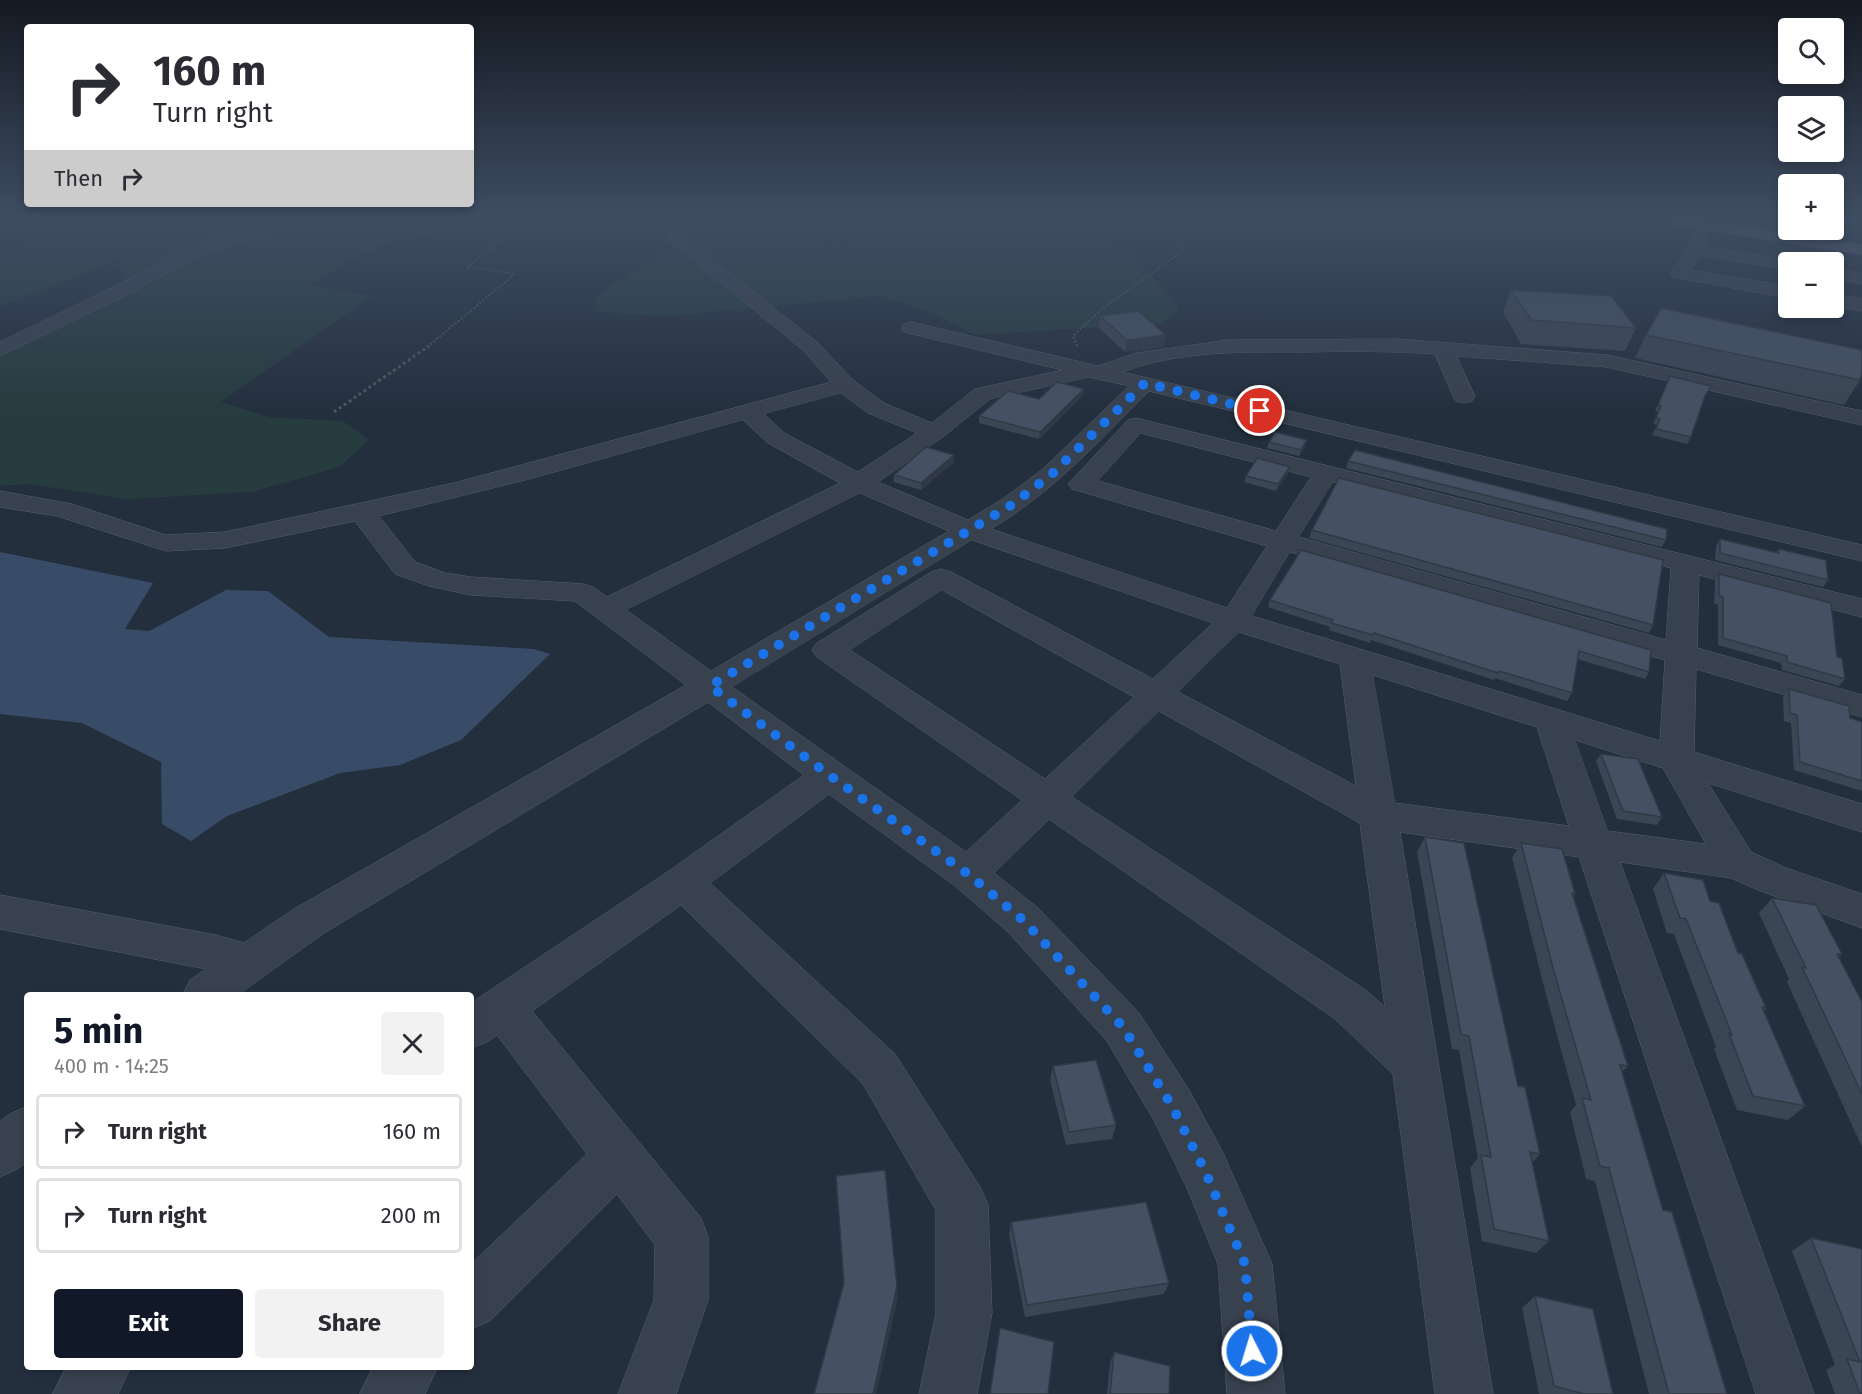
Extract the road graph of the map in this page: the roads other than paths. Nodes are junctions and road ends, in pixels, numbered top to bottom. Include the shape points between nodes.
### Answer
1 (139, 281) edge
2 (729, 281) edge
3 (1726, 281) edge
4 (1778, 290) edge
5 (1844, 302) edge
6 (1862, 305) edge
7 (911, 328) dead end
8 (1443, 349) junction
9 (0, 350) edge
10 (1095, 372) junction
11 (1145, 383) junction
12 (845, 385) junction
13 (1464, 396) dead end
14 (747, 411) junction
15 (1862, 418) edge
16 (936, 432) junction
17 (1326, 473) junction
18 (859, 483) junction
19 (0, 499) edge
20 (362, 512) junction
21 (969, 530) junction
22 (1283, 542) junction
23 (1862, 553) edge
24 (1685, 564) junction
25 (607, 608) junction
26 (1862, 608) edge
27 (1234, 620) junction
28 (1681, 655) junction
29 (1355, 659) junction
30 (710, 686) junction
31 (1157, 694) junction
32 (1862, 706) edge
33 (1551, 720) junction
34 (1676, 760) junction
35 (829, 775) junction
36 (1048, 797) junction
37 (1378, 814) junction
38 (1862, 818) edge
39 (1594, 845) junction
40 (1737, 863) junction
41 (968, 874) junction
42 (683, 882) junction
43 (0, 912) edge
44 (1857, 916) edge
45 (249, 963) junction
46 (208, 992) edge
47 (486, 1017) edge
48 (1415, 1064) junction
49 (24, 1133) edge
50 (0, 1152) edge
51 (619, 1157) junction
52 (474, 1299) edge
53 (100, 1370) edge
54 (407, 1370) edge
55 (82, 1394) edge
56 (389, 1394) edge
57 (646, 1394) edge
58 (948, 1394) edge
59 (1256, 1394) edge
60 (1464, 1394) edge
61 (1785, 1394) edge

1 - 9 street
2 - 12 street via 810,346
3 - 4 street
5 - 6 street
7 - 10 street
8 - 10 street via 1367,344 1228,346 1137,359
8 - 13 street
8 - 15 street via 1607,361
10 - 11 street
10 - 16 street via 983,394
11 - 21 street via 1052,474 1013,504
11 - 23 street
12 - 14 street
12 - 16 street via 876,408
14 - 18 street via 776,438
14 - 20 street via 495,481
16 - 18 street
17 - 22 street
17 - 22 street via 1136,425 1082,484
17 - 24 street
18 - 21 street
18 - 25 street
19 - 20 street via 77,515 165,543 212,541
20 - 25 street via 405,567 439,580 471,586 583,593
21 - 27 street
21 - 30 street
22 - 27 street
22 - 28 street
24 - 26 street
24 - 28 street
25 - 30 street
27 - 29 street
27 - 31 street
28 - 32 street
28 - 34 street
29 - 33 street
29 - 37 street
30 - 35 street
30 - 45 street via 309,921
31 - 36 street
31 - 36 street via 941,578 828,650
31 - 37 street
33 - 34 street
33 - 39 street
34 - 38 street
34 - 40 street
35 - 41 street
35 - 42 street
36 - 41 street
36 - 48 street via 1351,1005
37 - 39 street
37 - 48 street
39 - 40 street
39 - 61 street
40 - 44 street
41 - 59 street via 1023,920 1123,1027 1172,1106 1245,1264
42 - 47 street
42 - 58 street via 879,1069 962,1205 964,1313
43 - 45 street via 216,953
45 - 46 street
47 - 51 street
48 - 60 street
49 - 50 street
51 - 52 street
51 - 57 street via 682,1237 681,1300
53 - 55 street
54 - 56 street

